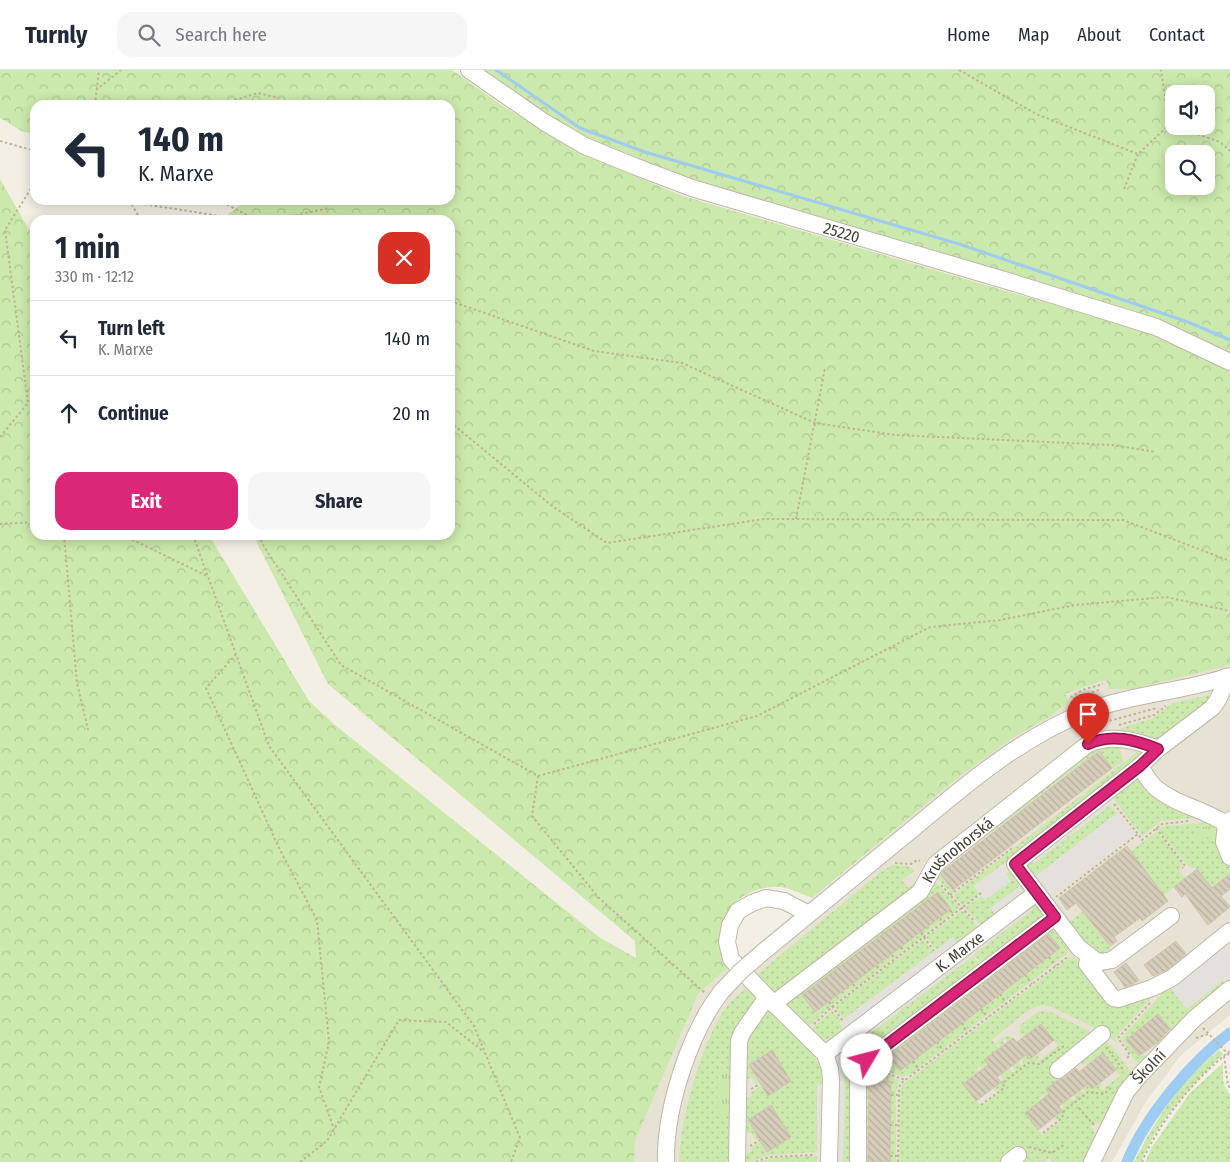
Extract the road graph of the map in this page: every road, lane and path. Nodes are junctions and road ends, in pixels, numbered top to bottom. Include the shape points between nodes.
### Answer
1 (99, 70) edge
2 (121, 70) edge
3 (469, 70) edge
4 (960, 70) edge
5 (1161, 70) edge
6 (96, 90) junction
7 (279, 98) dead end
8 (1165, 98) edge
9 (95, 100) edge
10 (235, 100) edge
11 (1165, 129) edge
12 (1200, 135) edge
13 (0, 142) edge
14 (1230, 150) edge
15 (30, 151) edge
16 (1138, 154) junction
17 (1124, 189) dead end
18 (30, 190) edge
19 (154, 205) edge
20 (228, 205) edge
21 (330, 208) dead end
22 (216, 215) edge
23 (247, 215) edge
24 (296, 215) edge
25 (455, 303) edge
26 (1230, 362) edge
27 (825, 368) dead end
28 (815, 423) junction
29 (455, 426) edge
30 (0, 437) edge
31 (1156, 452) dead end
32 (796, 519) junction
33 (30, 522) edge
34 (0, 524) edge
35 (64, 540) edge
36 (133, 540) edge
37 (195, 540) edge
38 (260, 540) edge
39 (1230, 561) edge
40 (208, 576) junction
41 (1230, 612) edge
42 (236, 654) junction
43 (1228, 677) edge
44 (1104, 684) dead end
45 (1099, 690) dead end
46 (1167, 705) dead end
47 (1138, 720) dead end
48 (1088, 726) dead end
49 (1116, 726) dead end
50 (88, 730) dead end
51 (1158, 749) junction
52 (1140, 766) junction
53 (538, 776) junction
54 (1105, 794) junction
55 (1190, 821) dead end
56 (1228, 822) edge
57 (1156, 828) junction
58 (1138, 834) junction
59 (899, 856) dead end
60 (1230, 857) edge
61 (1182, 868) dead end
62 (932, 871) junction
63 (981, 890) dead end
64 (1045, 905) junction
65 (962, 907) junction
66 (950, 910) dead end
67 (809, 914) junction
68 (953, 915) junction
69 (1170, 916) dead end
70 (940, 918) dead end
71 (974, 921) dead end
72 (943, 922) junction
73 (1230, 931) edge
74 (920, 932) dead end
75 (924, 937) junction
76 (901, 947) dead end
77 (934, 951) dead end
78 (904, 952) junction
79 (1072, 953) dead end
80 (892, 954) dead end
81 (1049, 957) dead end
82 (1089, 957) junction
83 (895, 959) junction
84 (877, 966) dead end
85 (1056, 966) junction
86 (880, 970) junction
87 (1025, 976) dead end
88 (853, 984) dead end
89 (1032, 984) junction
90 (1152, 988) junction
91 (856, 989) junction
92 (1230, 989) edge
93 (1000, 994) dead end
94 (718, 996) junction
95 (770, 1001) junction
96 (829, 1002) dead end
97 (1006, 1003) junction
98 (832, 1007) junction
99 (981, 1009) dead end
100 (988, 1017) junction
101 (843, 1020) dead end
102 (962, 1023) dead end
103 (967, 1033) junction
104 (803, 1034) junction
105 (1208, 1034) dead end
106 (1100, 1036) joint
107 (937, 1042) dead end
108 (1067, 1044) dead end
109 (1230, 1051) edge
110 (484, 1052) junction
111 (944, 1052) junction
112 (825, 1054) junction
113 (1227, 1054) junction
114 (1224, 1056) junction
115 (1230, 1056) edge
116 (1127, 1058) dead end
117 (913, 1061) dead end
118 (864, 1065) junction
119 (919, 1070) junction
120 (1058, 1070) dead end
121 (1127, 1075) dead end
122 (905, 1080) junction
123 (1112, 1087) dead end
124 (1230, 1088) edge
125 (891, 1095) dead end
126 (899, 1095) junction
127 (982, 1104) dead end
128 (1079, 1108) dead end
129 (890, 1125) dead end
130 (898, 1125) junction
131 (334, 1129) junction
132 (1043, 1133) dead end
133 (1104, 1135) junction
134 (1065, 1144) dead end
135 (890, 1156) dead end
136 (898, 1156) junction
137 (830, 1158) edge
138 (1013, 1159) edge
139 (300, 1162) edge
140 (511, 1162) edge
141 (666, 1162) edge
142 (737, 1162) edge
143 (756, 1162) edge
144 (858, 1162) edge
145 (898, 1162) edge
146 (1092, 1162) edge
147 (1142, 1162) edge

1 - 6 path
2 - 6 path
3 - 26 street, 25220 via 585,146 634,166 692,188 1156,327
4 - 16 path via 1036,114
5 - 8 path
6 - 9 path
7 - 10 path via 258,93
11 - 16 path
12 - 14 path via 1220,142
13 - 15 path
16 - 17 path
18 - 30 path via 5,230 28,403
19 - 22 path
20 - 23 path
21 - 24 path
25 - 28 path via 594,351 682,363
27 - 28 path
28 - 31 path via 896,435 1112,445
28 - 32 path
29 - 32 path via 552,506 607,543 764,519
32 - 39 path via 1123,520
33 - 34 path
35 - 50 path via 77,683
36 - 40 path
37 - 40 path
38 - 53 path via 341,665
40 - 42 path
41 - 53 path via 1166,597 1075,605 1000,620 930,627 757,716
42 - 110 path via 269,746 474,1026
42 - 131 path via 206,688 278,846 317,920 329,1042 319,1087
43 - 51 street via 1212,708
43 - 67 street via 1101,707 1039,735 998,760 958,791
44 - 45 path via 1071,697
46 - 48 path
47 - 49 path
51 - 52 street
51 - 62 street, Krušnohorská via 1119,738 1088,744 947,855
52 - 54 street
52 - 56 street via 1150,782 1163,793
53 - 94 path via 532,816 599,898
54 - 58 path
54 - 64 street via 1015,864
55 - 57 path via 1162,824
56 - 60 street via 1224,842
57 - 58 path via 1142,840
57 - 61 path via 1185,866
58 - 64 path
59 - 62 path via 891,863 911,864 917,860
62 - 65 path
62 - 95 street, Krušnohorská via 920,892
63 - 65 path
64 - 82 street
64 - 112 street, K. Marxe
64 - 118 street
65 - 68 path
65 - 71 path
66 - 68 path
67 - 94 street, bridge via 740,971
67 - 95 street via 784,901 766,898 738,911 730,925 727,942 731,959
68 - 72 path
69 - 82 street via 1112,960 1101,962
70 - 72 path
72 - 75 path
73 - 90 street via 1172,978
74 - 75 path
75 - 77 path
75 - 78 path
76 - 78 path
78 - 83 path
79 - 85 path
80 - 83 path
81 - 85 path
82 - 90 street via 1087,964 1113,998
83 - 86 path
84 - 86 path
85 - 89 path
86 - 91 path
87 - 89 path
88 - 91 path
89 - 97 path
90 - 116 path via 1157,996 1118,1038 1130,1055
91 - 98 path
92 - 133 street, Školní via 1194,1019 1141,1074 1126,1092
93 - 97 path
94 - 141 street via 702,1022 680,1078 670,1117
95 - 104 street
95 - 142 street, Krušnohorská via 742,1033 739,1041
96 - 98 path
97 - 100 path
98 - 101 path
98 - 104 path
99 - 100 path
100 - 103 path
102 - 103 path
103 - 111 path
104 - 112 street
105 - 113 path
106 - 120 street
106 - 121 path
107 - 111 path
108 - 127 path via 1039,1064 1028,1063 1003,1083 1004,1088
109 - 113 path
110 - 131 path via 446,1022 400,1020
110 - 140 path via 520,1138
111 - 119 path
112 - 137 street via 831,1080
113 - 114 path
113 - 115 path
114 - 124 path
114 - 147 path via 1188,1091 1150,1143
117 - 119 path
118 - 122 path
118 - 144 street via 858,1081
119 - 122 path
122 - 126 path via 900,1084
123 - 132 path via 1104,1094 1088,1092
125 - 126 path
126 - 130 path
128 - 133 path
129 - 130 path
130 - 136 path
131 - 139 path via 327,1141
133 - 146 street, Školní
134 - 138 path via 1052,1153 1029,1147
135 - 136 path
136 - 145 path
137 - 143 path via 769,1156

